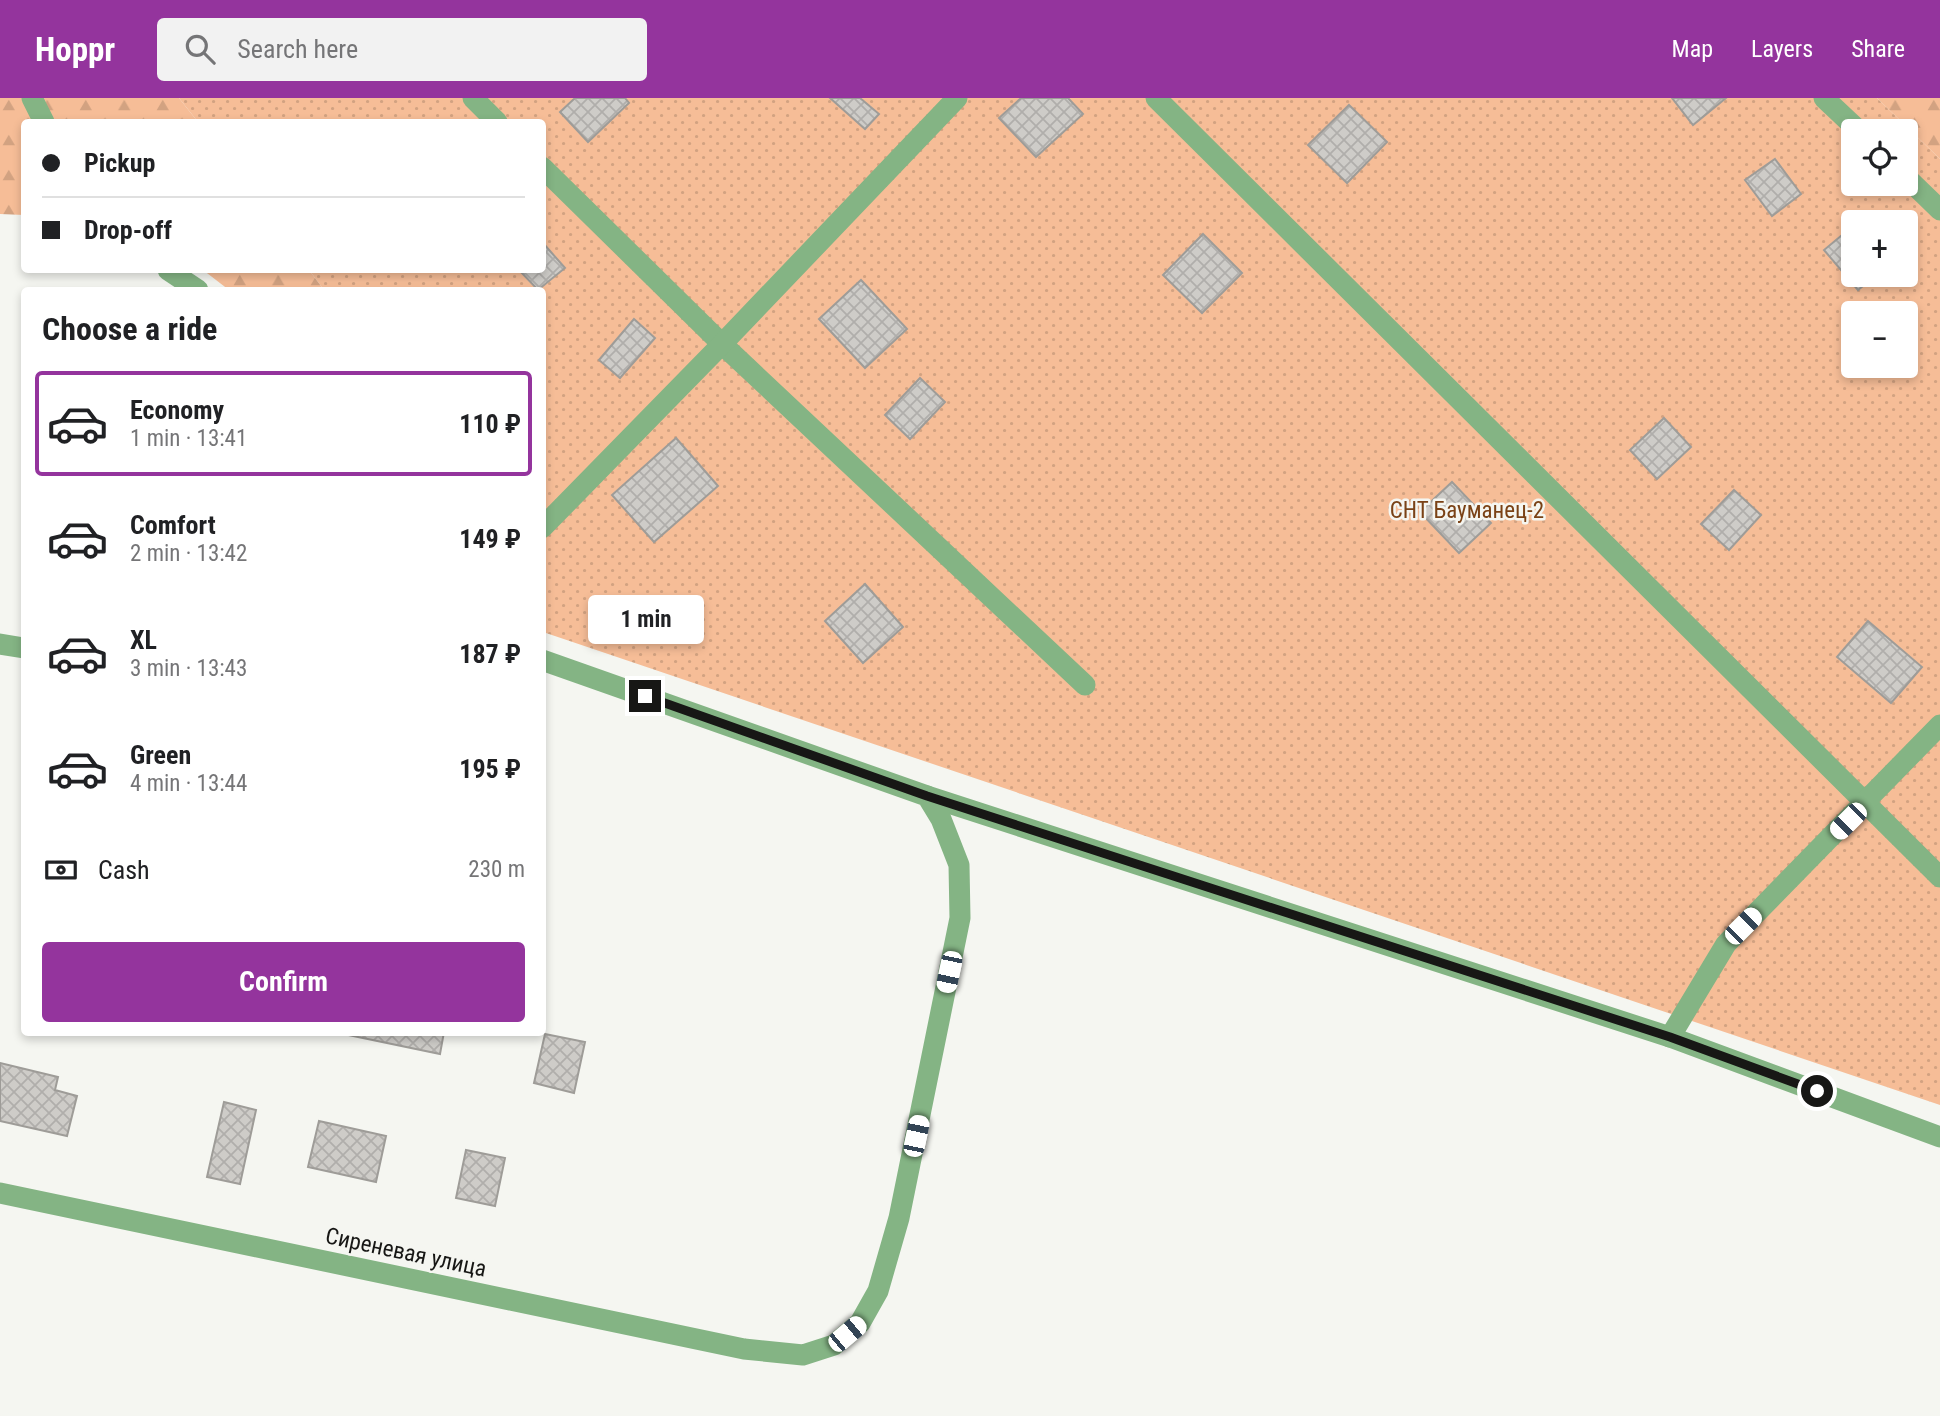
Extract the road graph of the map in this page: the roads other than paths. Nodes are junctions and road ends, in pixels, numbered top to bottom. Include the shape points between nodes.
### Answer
1 (32, 98) edge
2 (473, 98) edge
3 (957, 98) edge
4 (1156, 98) edge
5 (1824, 98) edge
6 (42, 119) edge
7 (495, 119) edge
8 (1846, 119) edge
9 (546, 171) edge
10 (1918, 188) edge
11 (1940, 209) edge
12 (172, 273) edge
13 (194, 287) edge
14 (722, 344) junction
15 (546, 524) edge
16 (0, 644) edge
17 (21, 648) edge
18 (546, 661) edge
19 (1085, 685) dead end
20 (1940, 724) edge
21 (927, 796) junction
22 (1866, 803) junction
23 (1940, 877) edge
24 (1670, 1037) junction
25 (1940, 1137) edge
26 (0, 1193) edge

1 - 6 street
2 - 7 street
3 - 14 street
4 - 22 street
5 - 8 street
9 - 14 street
10 - 11 street
12 - 13 street
14 - 15 street
14 - 19 street
16 - 17 street
18 - 21 street
20 - 22 street
21 - 24 street
21 - 26 street, Сиреневая улица via 959,865 960,918 899,1218 878,1291 860,1323 834,1345 803,1355 744,1349
22 - 23 street
22 - 24 street via 1726,944
24 - 25 street

